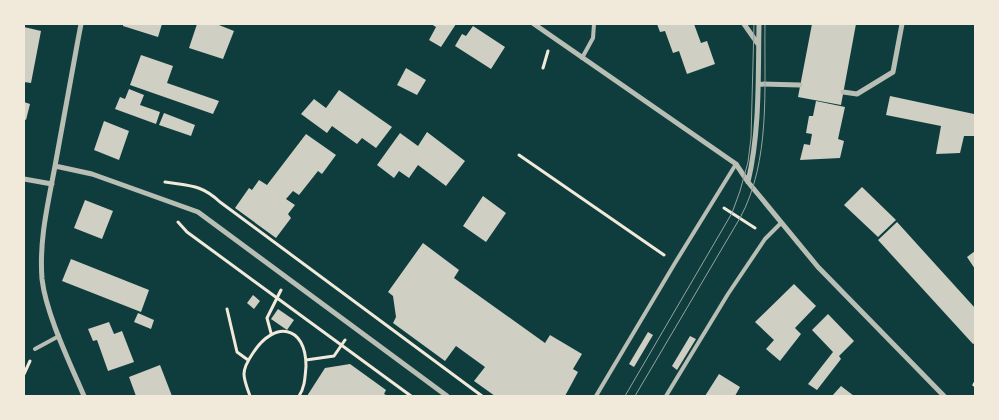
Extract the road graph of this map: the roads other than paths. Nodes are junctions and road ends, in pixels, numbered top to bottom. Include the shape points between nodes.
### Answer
1 (81, 24) edge
2 (534, 24) edge
3 (594, 24) edge
4 (744, 24) edge
5 (759, 24) edge
6 (902, 24) edge
7 (759, 44) junction
8 (582, 58) junction
9 (758, 84) junction
10 (800, 85) dead end
11 (843, 92) dead end
12 (736, 164) junction
13 (55, 166) junction
14 (24, 179) edge
15 (748, 182) junction
16 (52, 184) junction
17 (781, 223) junction
18 (59, 336) junction
19 (35, 349) dead end
20 (84, 396) edge
21 (447, 396) edge
22 (596, 396) edge
23 (666, 396) edge
24 (944, 396) edge

1 - 13 street
2 - 8 street
3 - 8 lane via 593,38
4 - 7 street
5 - 7 street
6 - 11 street via 894,72 857,94
7 - 9 street
8 - 12 street
9 - 10 street
9 - 15 street via 753,159
12 - 15 street
12 - 22 lane
13 - 16 street
13 - 21 street via 92,174 198,212
14 - 16 street
15 - 17 street
16 - 18 street via 43,224 42,280
17 - 23 lane via 765,239 728,294
17 - 24 street via 818,267
18 - 19 lane
18 - 20 street

